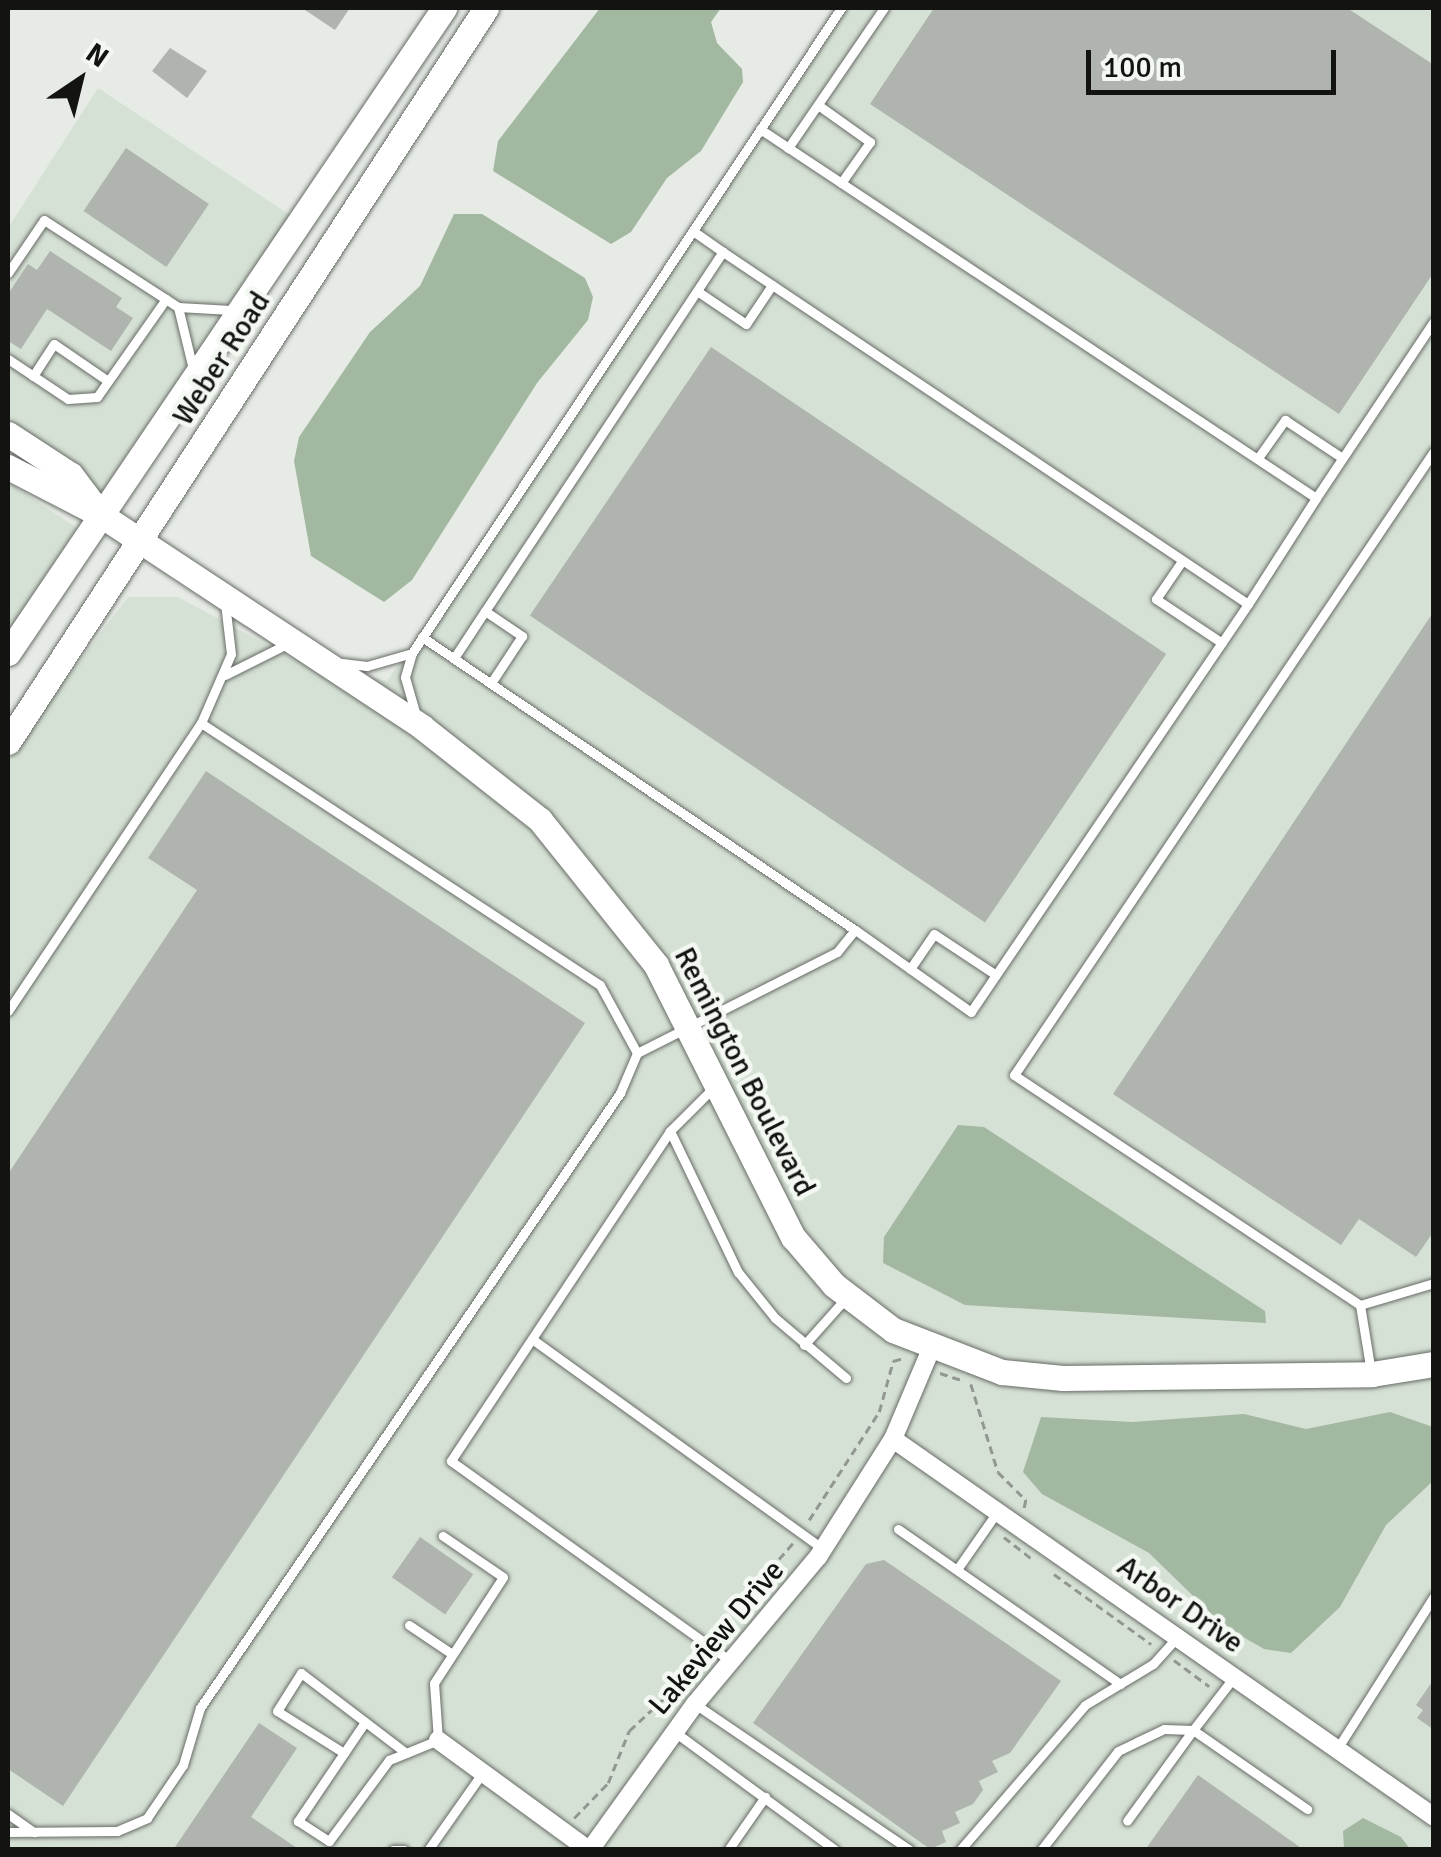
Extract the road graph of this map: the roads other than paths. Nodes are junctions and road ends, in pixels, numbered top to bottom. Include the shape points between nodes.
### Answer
1 (444, 8) edge
2 (486, 8) edge
3 (841, 8) edge
4 (884, 8) edge
5 (818, 104) junction
6 (760, 129) junction
7 (788, 148) junction
8 (841, 182) junction
9 (693, 231) junction
10 (723, 252) junction
11 (8, 274) edge
12 (772, 285) junction
13 (697, 291) junction
14 (166, 299) junction
15 (178, 307) junction
16 (239, 308) junction
17 (1434, 321) edge
18 (8, 359) edge
19 (33, 376) junction
20 (192, 379) junction
21 (108, 381) junction
22 (8, 434) edge
23 (1434, 451) edge
24 (1258, 458) junction
25 (1341, 458) junction
26 (8, 467) edge
27 (1316, 498) junction
28 (101, 515) junction
29 (143, 544) junction
30 (1182, 560) junction
31 (224, 597) junction
32 (1248, 604) junction
33 (485, 612) junction
34 (422, 637) junction
35 (292, 641) junction
36 (1222, 643) junction
37 (8, 653) edge
38 (412, 653) junction
39 (454, 658) junction
40 (321, 660) junction
41 (225, 675) junction
42 (490, 683) junction
43 (201, 722) junction
44 (422, 727) junction
45 (8, 742) edge
46 (855, 930) junction
47 (910, 969) junction
48 (996, 975) junction
49 (8, 1011) edge
50 (690, 1030) junction
51 (638, 1053) junction
52 (716, 1084) junction
53 (670, 1131) junction
54 (1434, 1283) edge
55 (847, 1296) junction
56 (1360, 1305) junction
57 (532, 1340) junction
58 (804, 1344) junction
59 (935, 1361) junction
60 (1434, 1364) edge
61 (1372, 1374) junction
62 (846, 1378) dead end
63 (893, 1439) junction
64 (999, 1510) junction
65 (898, 1528) dead end
66 (442, 1536) dead end
67 (823, 1549) junction
68 (958, 1568) junction
69 (1434, 1596) edge
70 (409, 1626) dead end
71 (1178, 1637) junction
72 (452, 1654) junction
73 (730, 1661) junction
74 (1234, 1677) junction
75 (1120, 1684) junction
76 (695, 1704) junction
77 (366, 1722) junction
78 (1193, 1730) junction
79 (674, 1732) junction
80 (438, 1740) junction
81 (1337, 1748) junction
82 (344, 1753) junction
83 (406, 1753) junction
84 (482, 1772) junction
85 (765, 1797) junction
86 (1307, 1809) dead end
87 (8, 1814) edge
88 (1434, 1816) edge
89 (1127, 1821) dead end
90 (8, 1832) edge
91 (34, 1832) junction
92 (1044, 1846) edge
93 (393, 1850) edge
94 (404, 1850) edge
95 (428, 1850) edge
96 (590, 1850) edge
97 (728, 1850) edge
98 (835, 1850) edge
99 (910, 1850) edge
100 (960, 1850) edge
101 (1058, 1850) edge

1 - 16 main road, Weber Road
2 - 29 main road, Weber Road
3 - 6 lane
4 - 5 lane
5 - 7 lane
5 - 8 lane via 870,142
6 - 7 lane
6 - 9 lane
7 - 8 lane
8 - 24 lane
9 - 10 lane
9 - 34 lane
10 - 12 lane
10 - 13 lane
11 - 14 lane via 44,220
12 - 13 lane via 746,324
12 - 30 lane
13 - 33 lane
14 - 15 lane
14 - 21 lane
15 - 16 lane
15 - 20 lane
16 - 20 main road, Weber Road
17 - 25 lane
18 - 19 lane
19 - 21 lane via 68,399 97,397
19 - 21 lane via 54,344
20 - 28 main road, Weber Road
22 - 28 main road via 71,475
23 - 56 lane via 1014,1076
24 - 25 lane via 1285,420
24 - 27 lane
25 - 27 lane
26 - 28 main road
27 - 32 lane
28 - 29 main road, Remington Boulevard
28 - 37 main road, Weber Road
29 - 31 main road, Remington Boulevard
29 - 45 main road, Weber Road
30 - 32 lane
30 - 36 lane via 1156,599
31 - 35 main road, Remington Boulevard
31 - 41 lane via 232,629
32 - 36 lane
33 - 39 lane
33 - 42 lane via 522,636
34 - 38 lane
34 - 39 lane
35 - 40 main road, Remington Boulevard
35 - 41 lane
36 - 48 lane
38 - 40 lane via 367,666
38 - 44 lane via 407,696
39 - 42 lane
40 - 44 main road, Remington Boulevard
41 - 43 lane
42 - 46 lane
43 - 49 lane
43 - 51 lane via 600,985
44 - 50 main road, Remington Boulevard via 474,762 574,856 634,931
46 - 47 lane
46 - 50 lane via 837,952
47 - 48 lane via 934,934
47 - 48 lane via 971,1012
50 - 51 lane
50 - 52 main road, Remington Boulevard
51 - 91 lane via 620,1093 200,1708 183,1765 148,1818 117,1831
52 - 53 lane
52 - 55 main road, Remington Boulevard via 780,1217
53 - 57 lane
53 - 58 lane via 679,1164 738,1272
54 - 56 lane
55 - 58 lane
55 - 59 main road, Remington Boulevard
56 - 61 lane
57 - 67 lane
57 - 73 lane via 452,1461
58 - 62 lane
59 - 61 main road, Remington Boulevard via 1064,1378
59 - 63 street, Lakeview Drive
60 - 61 main road, Remington Boulevard
63 - 64 street, Arbor Drive
63 - 67 street, Lakeview Drive
64 - 68 lane
64 - 71 street, Arbor Drive
65 - 68 lane
66 - 72 lane via 503,1576
67 - 73 street, Lakeview Drive via 779,1613
68 - 75 lane
69 - 81 lane
70 - 72 lane
71 - 74 street, Arbor Drive
71 - 75 lane
72 - 80 lane via 434,1683
73 - 76 street, Lakeview Drive
74 - 78 lane
74 - 81 street, Arbor Drive
75 - 100 lane via 1086,1705
76 - 79 street, Lakeview Drive
76 - 99 lane
77 - 82 lane
77 - 82 lane via 301,1673 276,1711
77 - 83 lane
78 - 86 lane
78 - 89 lane
78 - 92 lane via 1164,1729 1118,1751
79 - 85 lane
79 - 96 street, Lakeview Drive
80 - 83 lane
80 - 84 street
81 - 88 street, Arbor Drive
82 - 83 lane via 298,1821 329,1841 389,1760
84 - 95 lane
84 - 96 street
85 - 97 lane
85 - 98 lane
87 - 91 lane
90 - 91 lane
92 - 101 lane
93 - 94 lane

